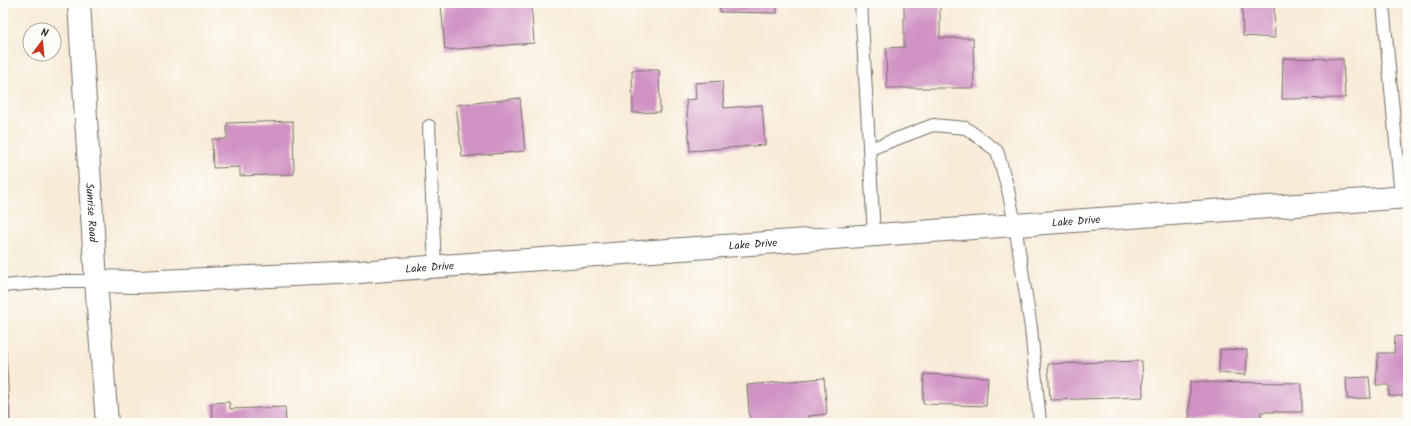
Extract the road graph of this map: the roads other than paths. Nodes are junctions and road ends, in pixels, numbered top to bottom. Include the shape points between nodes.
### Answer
1 (79, 3) edge
2 (861, 3) edge
3 (1383, 3) edge
4 (429, 126) dead end
5 (870, 149) junction
6 (1405, 197) edge
7 (1015, 225) junction
8 (874, 235) junction
9 (435, 267) junction
10 (96, 281) junction
11 (3, 286) edge
12 (107, 423) edge
13 (1040, 423) edge

1 - 10 street, Sunrise Road
2 - 5 lane
3 - 6 lane
4 - 9 lane
5 - 7 lane via 933,125 966,128 997,151
5 - 8 lane
6 - 7 street, Lake Drive
7 - 8 street, Lake Drive
7 - 13 lane via 1031,328
8 - 9 street, Lake Drive
9 - 10 street, Lake Drive via 138,282
10 - 11 lane
10 - 12 street, Sunrise Road

